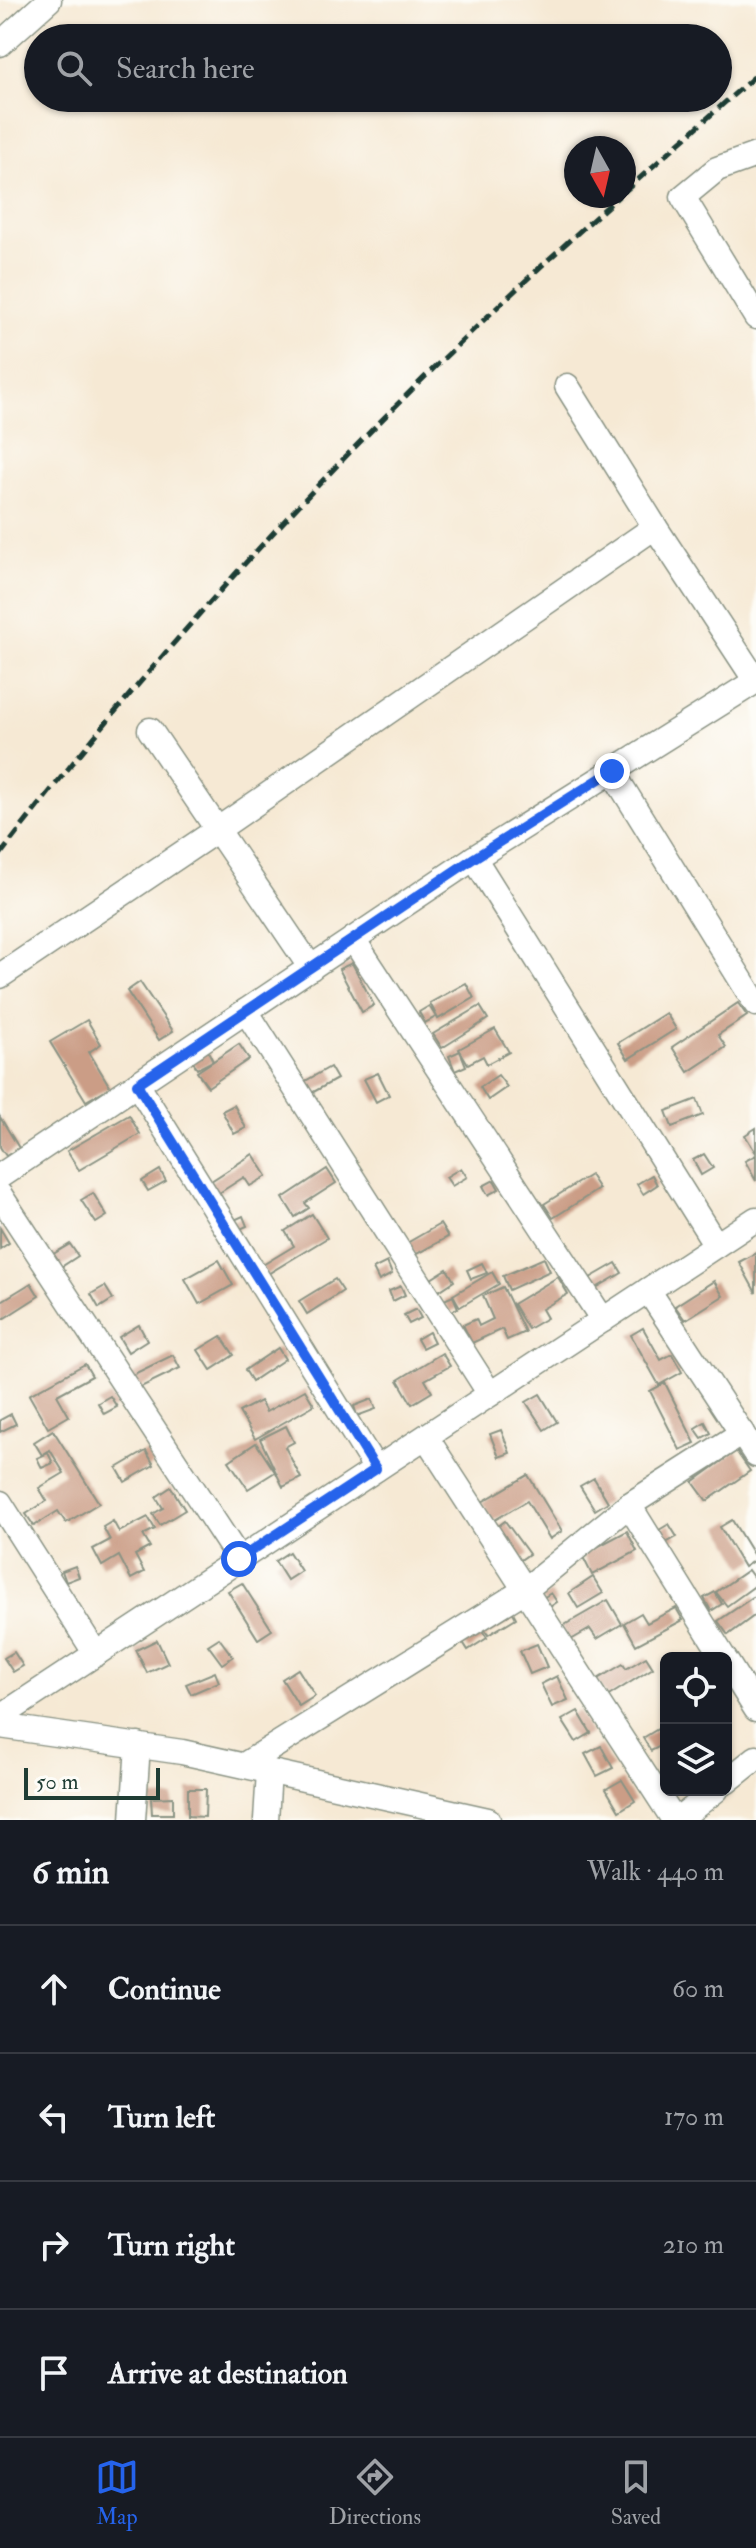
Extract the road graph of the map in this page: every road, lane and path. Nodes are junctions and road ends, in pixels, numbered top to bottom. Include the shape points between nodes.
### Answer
1 (49, 0) edge
2 (0, 44) edge
3 (756, 155) edge
4 (756, 317) edge
5 (567, 386) dead end
6 (655, 527) junction
7 (756, 681) edge
8 (150, 730) dead end
9 (612, 771) junction
10 (217, 830) junction
11 (474, 858) junction
12 (353, 939) junction
13 (311, 968) junction
14 (0, 976) edge
15 (756, 1004) edge
16 (246, 1011) junction
17 (137, 1084) junction
18 (0, 1176) edge
19 (0, 1195) edge
20 (756, 1219) edge
21 (716, 1245) junction
22 (648, 1290) junction
23 (603, 1320) junction
24 (490, 1394) junction
25 (742, 1433) junction
26 (426, 1437) junction
27 (756, 1455) edge
28 (376, 1469) junction
29 (0, 1503) edge
30 (629, 1505) junction
31 (239, 1559) junction
32 (525, 1590) junction
33 (721, 1652) edge
34 (96, 1654) junction
35 (732, 1670) edge
36 (756, 1709) edge
37 (0, 1717) edge
38 (0, 1726) edge
39 (138, 1745) junction
40 (756, 1758) edge
41 (244, 1765) junction
42 (269, 1771) junction
43 (732, 1777) edge
44 (708, 1796) edge
45 (456, 1816) edge
46 (133, 1820) edge
47 (266, 1820) edge
48 (488, 1820) edge
49 (676, 1820) edge

1 - 2 street
3 - 4 street via 717,169 683,197
5 - 6 street
6 - 7 street
6 - 10 street
7 - 9 street
8 - 10 street
9 - 11 street
9 - 15 street
10 - 13 street
10 - 14 street
11 - 12 street
11 - 21 street
12 - 13 street
12 - 23 street
13 - 16 street
16 - 17 street
16 - 24 street
17 - 18 street
17 - 28 street
19 - 31 street
20 - 21 street
21 - 22 street
22 - 23 street
22 - 25 street
23 - 24 street
24 - 26 street
25 - 27 street
25 - 30 street
26 - 28 street
26 - 32 street
28 - 31 street
29 - 34 street
30 - 32 street
30 - 33 street
31 - 34 street
32 - 41 street
32 - 49 street
34 - 37 street
35 - 36 street
38 - 39 street
39 - 41 street
39 - 46 street
40 - 43 street
41 - 42 street
42 - 45 street
42 - 47 street
44 - 49 street
45 - 48 street

